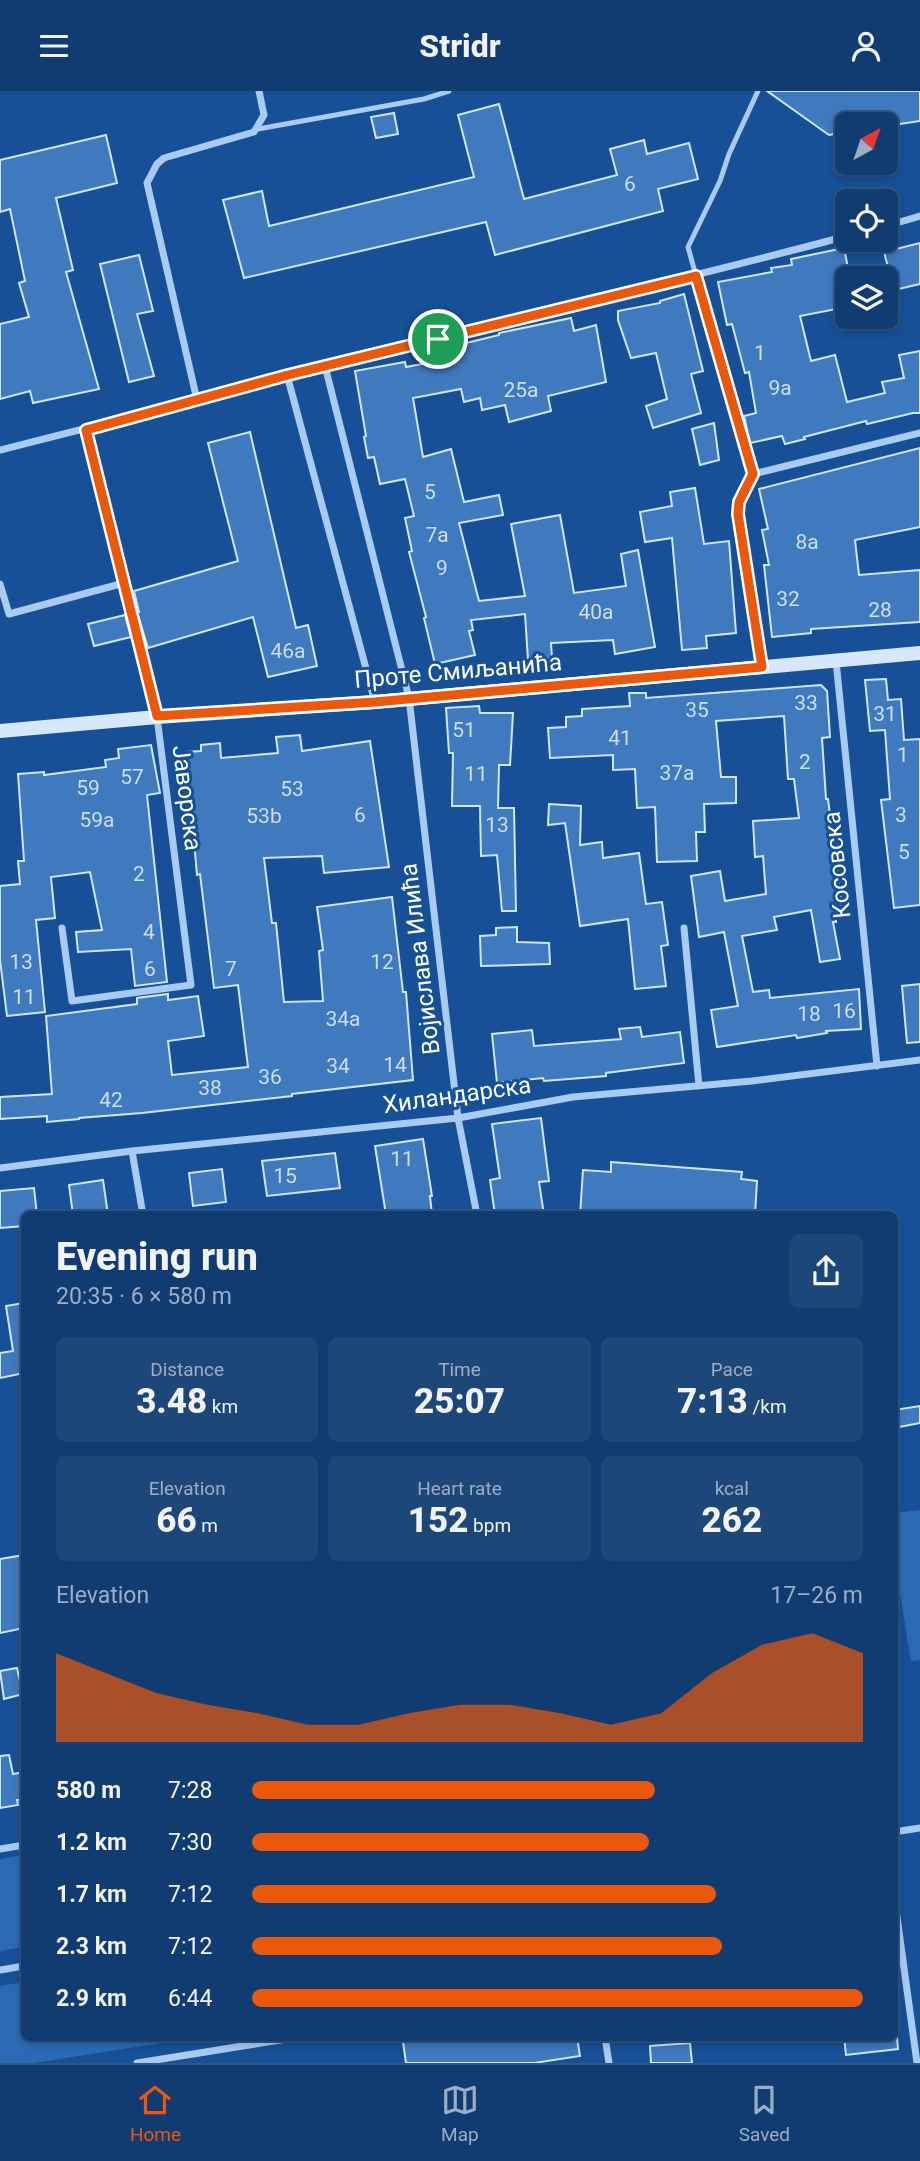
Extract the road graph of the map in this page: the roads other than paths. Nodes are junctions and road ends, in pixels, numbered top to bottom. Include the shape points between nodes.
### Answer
1 (259, 91) edge
2 (449, 91) edge
3 (758, 91) edge
4 (258, 129) junction
5 (920, 216) edge
6 (898, 222) edge
7 (835, 239) edge
8 (696, 276) junction
9 (326, 366) junction
10 (288, 375) junction
11 (197, 400) junction
12 (86, 430) junction
13 (920, 433) edge
14 (0, 450) edge
15 (753, 474) junction
16 (124, 583) junction
17 (0, 584) edge
18 (920, 653) edge
19 (836, 660) junction
20 (762, 667) junction
21 (409, 698) junction
22 (375, 702) junction
23 (157, 716) junction
24 (0, 731) edge
25 (684, 927) dead end
26 (62, 928) dead end
27 (920, 1060) edge
28 (877, 1066) junction
29 (699, 1086) junction
30 (458, 1118) junction
31 (132, 1151) junction
32 (0, 1168) edge
33 (142, 1211) edge
34 (476, 1211) edge
35 (920, 1828) edge
36 (898, 1831) edge
37 (21, 1846) edge
38 (0, 1849) edge
39 (898, 1924) edge
40 (21, 1966) edge
41 (0, 1970) edge
42 (274, 2041) edge
43 (606, 2041) edge
44 (137, 2063) edge
45 (609, 2063) edge
46 (917, 2063) edge

1 - 4 street via 264,115
2 - 4 lane
3 - 8 lane via 688,247
4 - 11 street via 250,135 174,153 157,164 147,183
5 - 6 street
7 - 8 street
8 - 9 street
8 - 15 street
9 - 10 street
9 - 21 street, Војислава Илића
10 - 11 street
10 - 22 street
11 - 12 street
12 - 14 street
12 - 16 street, Јаворска
13 - 15 street
15 - 20 street via 738,514
16 - 17 street via 9,614
16 - 23 street, Јаворска
18 - 19 street, Проте Смиљанића
19 - 20 street, Проте Смиљанића
19 - 28 street, Косовска
20 - 21 street, Проте Смиљанића
21 - 22 street, Проте Смиљанића
21 - 30 street, Војислава Илића
22 - 23 street, Проте Смиљанића
23 - 24 street, Проте Смиљанића
23 - 26 street, Јаворска via 191,985 72,1001
25 - 29 street
27 - 28 street, Хиландарска
28 - 29 street, Хиландарска
29 - 30 street, Хиландарска via 573,1097
30 - 31 street, Хиландарска
30 - 34 street, Војислава Илића
31 - 32 street, Хиландарска
31 - 33 street
35 - 36 street
37 - 38 street
39 - 46 street
40 - 41 street
42 - 44 street
43 - 45 street

